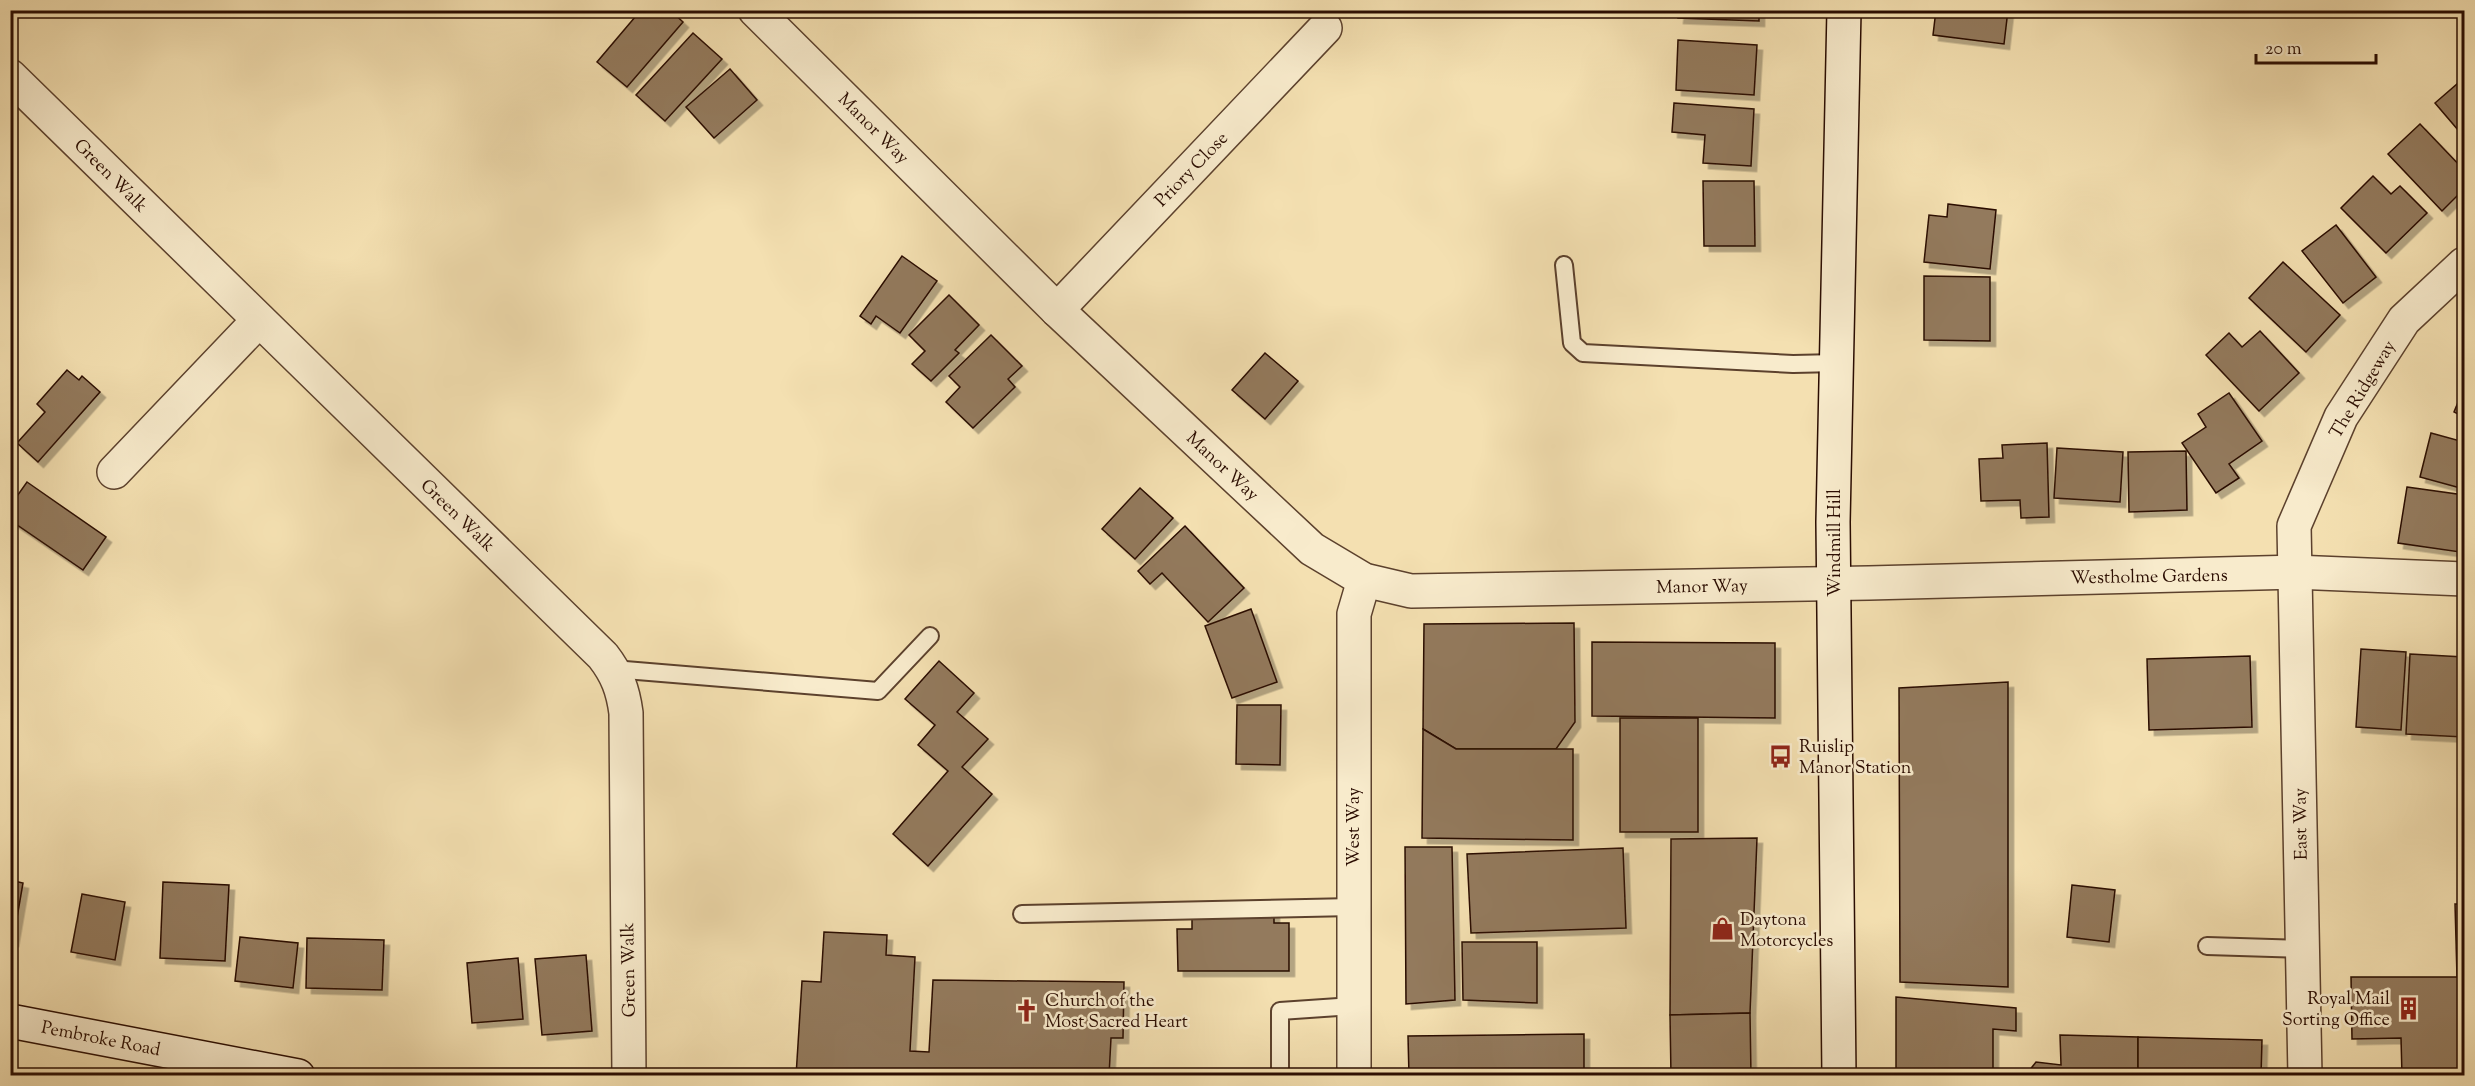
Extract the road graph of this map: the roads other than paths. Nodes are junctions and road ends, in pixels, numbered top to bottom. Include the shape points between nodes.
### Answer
1 (755, 10) edge
2 (1844, 10) edge
3 (1325, 28) dead end
4 (10, 75) edge
5 (2464, 264) edge
6 (1564, 265) dead end
7 (1057, 310) junction
8 (259, 320) junction
9 (1837, 363) junction
10 (114, 472) dead end
11 (2294, 572) junction
12 (2464, 579) edge
13 (1364, 580) junction
14 (1833, 582) junction
15 (930, 636) dead end
16 (613, 669) junction
17 (1353, 907) junction
18 (1022, 914) dead end
19 (2207, 946) dead end
20 (2303, 949) junction
21 (1353, 1006) junction
22 (10, 1021) edge
23 (298, 1076) edge
24 (630, 1076) edge
25 (1280, 1076) edge
26 (1354, 1076) edge
27 (1839, 1076) edge
28 (2306, 1076) edge

1 - 7 street, Manor Way
2 - 9 street, Windmill Hill
3 - 7 street, Priory Close
4 - 8 street, Green Walk
5 - 11 street, The Ridgeway via 2404,320 2341,417 2294,526
6 - 9 lane via 1572,343 1583,353
7 - 13 street, Manor Way via 1312,549
8 - 10 street
8 - 16 street, Green Walk
9 - 14 street, Windmill Hill
11 - 12 street, Westholme Gardens
11 - 14 street, Westholme Gardens
11 - 20 street, East Way
13 - 14 street, Manor Way via 1412,591
13 - 17 street, West Way via 1354,614
14 - 27 street, Windmill Hill
15 - 16 lane via 878,691
16 - 24 street, Green Walk via 626,713
17 - 18 lane
17 - 21 street, West Way
19 - 20 lane
20 - 28 street, East Way
21 - 25 lane via 1280,1011
21 - 26 street, West Way
22 - 23 street, Pembroke Road

